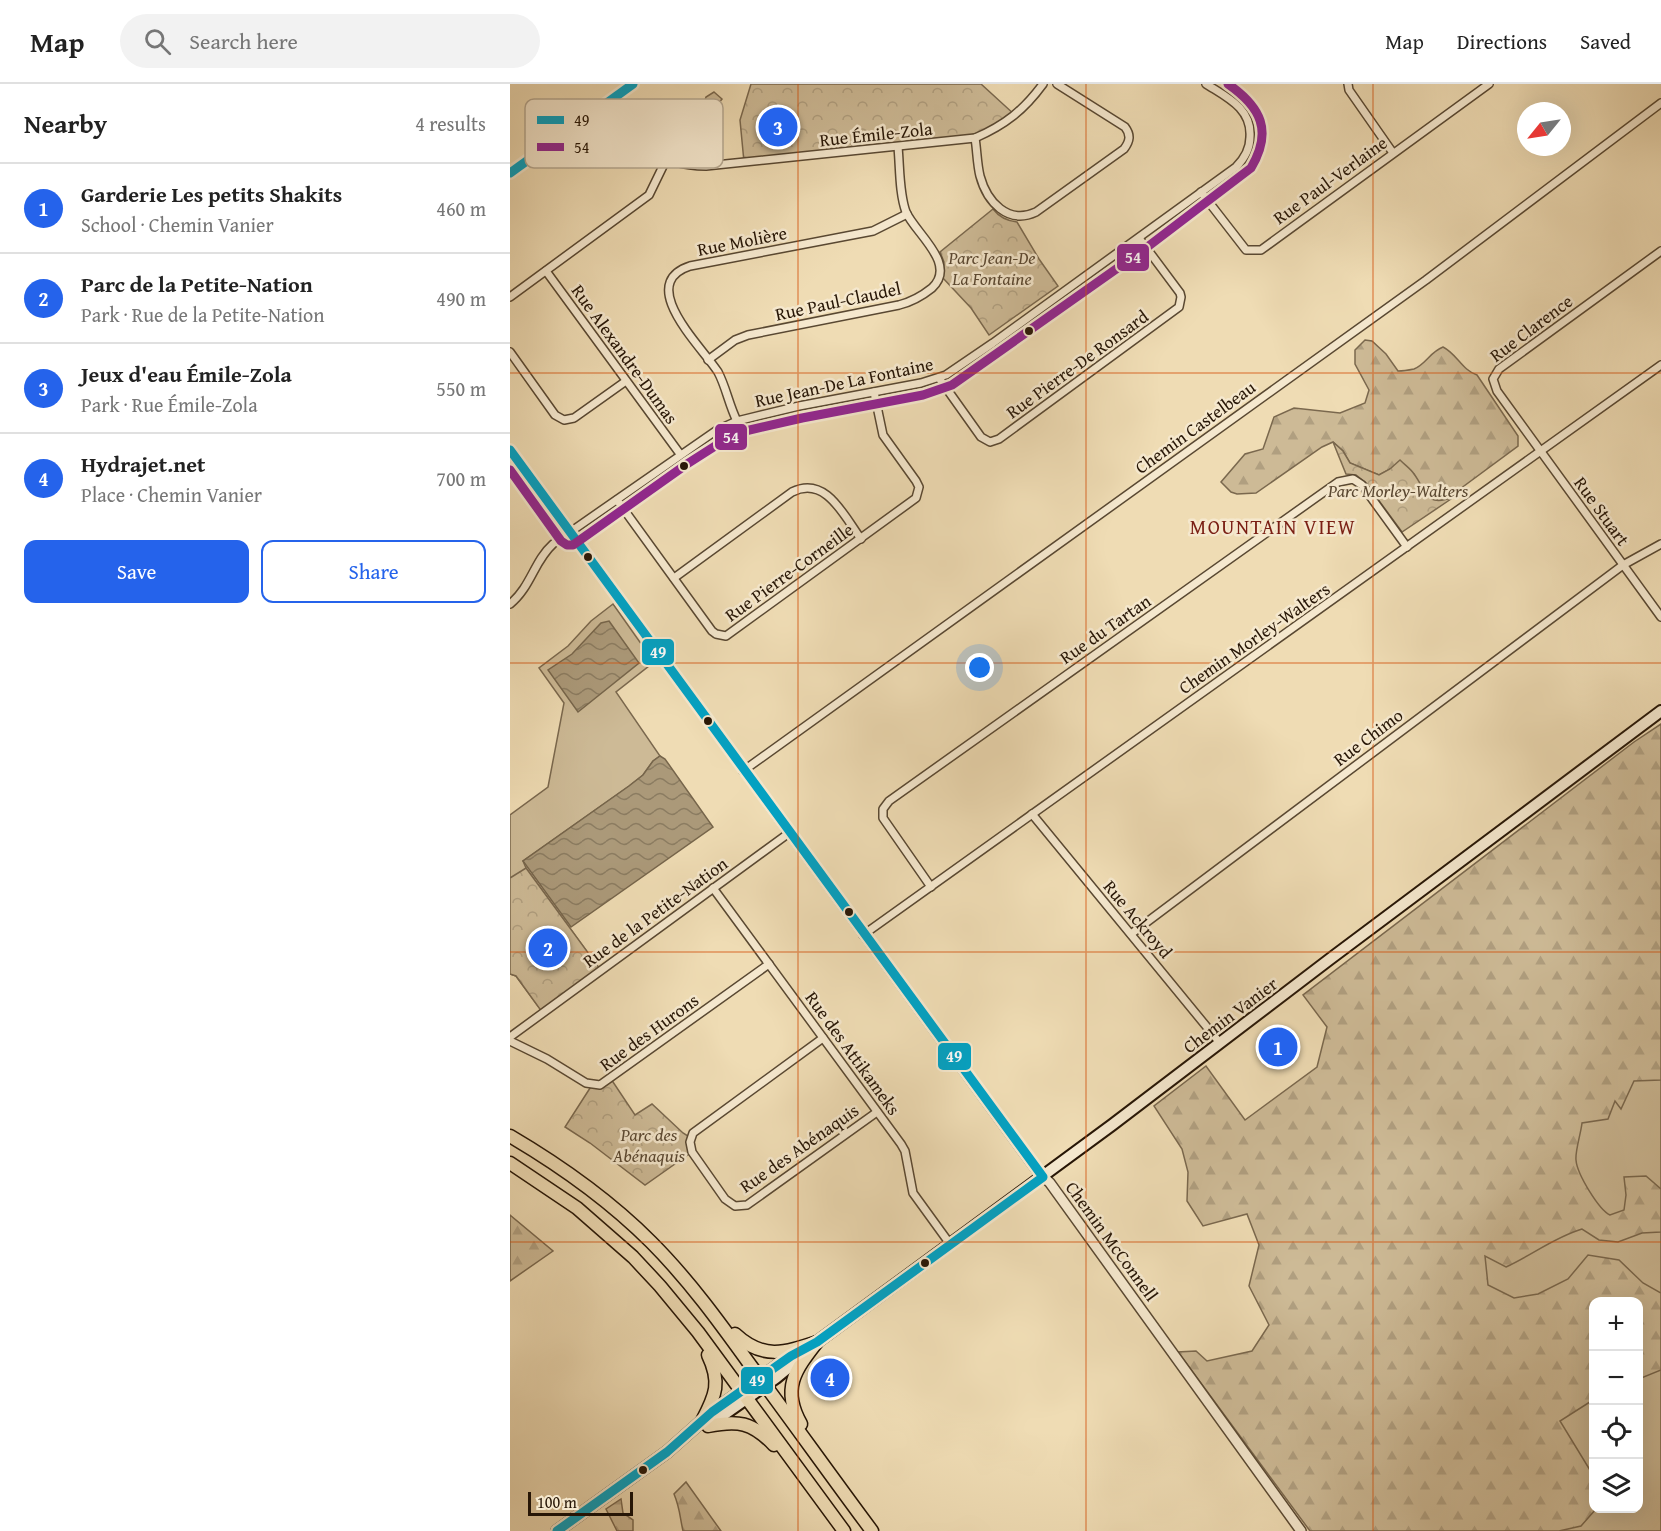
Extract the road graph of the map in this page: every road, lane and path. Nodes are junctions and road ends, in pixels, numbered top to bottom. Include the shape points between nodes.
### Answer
1 (633, 84) edge
2 (1043, 84) edge
3 (1057, 84) edge
4 (1206, 84) edge
5 (1348, 84) edge
6 (1489, 84) edge
7 (612, 99) edge
8 (1661, 103) edge
9 (975, 138) junction
10 (898, 147) junction
11 (1392, 153) junction
12 (525, 162) edge
13 (723, 163) edge
14 (662, 168) edge
15 (510, 173) edge
16 (1202, 192) junction
17 (907, 214) junction
18 (1139, 238) junction
19 (1661, 251) edge
20 (546, 271) junction
21 (510, 297) edge
22 (510, 352) edge
23 (708, 360) junction
24 (1661, 365) edge
25 (939, 378) junction
26 (626, 381) junction
27 (874, 392) junction
28 (736, 421) junction
29 (510, 450) edge
30 (1541, 451) junction
31 (680, 454) junction
32 (616, 500) junction
33 (570, 534) junction
34 (861, 539) junction
35 (1661, 544) edge
36 (1407, 547) junction
37 (1623, 565) junction
38 (674, 578) junction
39 (510, 604) edge
40 (1661, 617) edge
41 (1661, 711) edge
42 (743, 771) junction
43 (1032, 814) junction
44 (789, 833) junction
45 (931, 887) junction
46 (713, 888) junction
47 (1131, 934) junction
48 (863, 935) junction
49 (769, 964) junction
50 (823, 1038) junction
51 (510, 1039) edge
52 (1220, 1043) junction
53 (877, 1112) junction
54 (510, 1137) edge
55 (510, 1163) edge
56 (1043, 1177) junction
57 (950, 1244) junction
58 (713, 1313) junction
59 (698, 1332) junction
60 (817, 1342) junction
61 (763, 1381) junction
62 (744, 1395) junction
63 (705, 1423) junction
64 (832, 1477) junction
65 (812, 1487) junction
66 (557, 1531) edge
67 (844, 1531) edge
68 (872, 1531) edge
69 (1301, 1531) edge

1 - 7 street
2 - 9 street, Rue Émile-Zola via 1015,116
3 - 9 street via 1125,127 1130,136 1124,149 1036,212 1014,217 1002,211 991,198 980,176
4 - 16 street, Rue Jean-De La Fontaine via 1244,112 1250,125 1250,139 1242,160
5 - 11 street
6 - 11 street, Rue Paul-Verlaine
8 - 42 street, Chemin Castelbeau via 1426,280
9 - 10 street, Rue Émile-Zola
10 - 13 street, Rue Émile-Zola
10 - 17 street, Rue Paul-Claudel
11 - 16 street, Rue Paul-Verlaine via 1256,251 1242,246
12 - 15 street
14 - 20 street via 649,195
16 - 18 street, Rue Jean-De La Fontaine
17 - 23 street, Rue Paul-Claudel via 939,262 939,279 930,289 899,305 741,337
17 - 23 street, Rue Molière via 873,231 680,270 670,284 670,304
18 - 25 street, Rue Jean-De La Fontaine via 963,365
18 - 25 street, Rue Pierre-De Ronsard via 1179,293 1179,306 999,439 981,437
19 - 30 street, Rue Clarence via 1494,375 1494,387
20 - 21 street
20 - 26 street, Rue Alexandre-Dumas
22 - 26 street via 555,415 564,420 574,418
23 - 28 street, Rue Molière via 718,373
24 - 30 street, Chemin Morley-Walters
25 - 27 street, Rue Jean-De La Fontaine
26 - 31 street, Rue Alexandre-Dumas
27 - 28 street, Rue Jean-De La Fontaine
27 - 34 street, Rue Pierre-Corneille via 883,435 916,481 918,493 913,502
28 - 31 street, Rue Jean-De La Fontaine
29 - 33 street, Chemin McConnell
30 - 36 street, Chemin Morley-Walters
30 - 37 street, Rue Stuart
31 - 32 street, Rue Jean-De La Fontaine
32 - 33 street, Rue Jean-De La Fontaine
32 - 38 street, Rue Pierre-Corneille
33 - 39 street, Rue Jean-De La Fontaine via 545,552 524,591
33 - 42 street, Chemin McConnell
34 - 38 street via 831,498 822,490 805,487 792,492
34 - 38 street, Rue Pierre-Corneille via 726,636 712,631
35 - 37 street, Rue Chimo
36 - 43 street, Chemin Morley-Walters
36 - 45 street, Rue du Tartan via 1362,485 1353,479 1343,480 889,801 882,813 886,824
37 - 40 street, Rue Stuart
37 - 47 street, Rue Chimo
41 - 52 main road, Chemin Vanier
42 - 44 street, Chemin McConnell
43 - 45 street, Chemin Morley-Walters
43 - 47 street, Rue Ackroyd
44 - 46 street, Rue de la Petite-Nation
44 - 48 street, Chemin McConnell
45 - 48 street, Chemin Morley-Walters
46 - 49 street, Rue des Attikameks
46 - 51 street, Rue de la Petite-Nation
47 - 52 street, Rue Ackroyd
48 - 56 street, Chemin McConnell
49 - 50 street, Rue des Attikameks
49 - 51 street, Rue des Hurons via 600,1085 586,1083
50 - 53 street, Rue des Attikameks
50 - 53 street, Rue des Abénaquis via 693,1133 692,1152 725,1199 735,1206 747,1205
52 - 56 main road, Chemin Vanier
53 - 57 street, Rue des Attikameks via 905,1151 913,1193
54 - 58 highway via 557,1165 616,1209 668,1260
55 - 59 highway via 607,1233 660,1286
56 - 57 main road, Chemin Vanier
56 - 69 street, Chemin McConnell
57 - 60 main road, Chemin Vanier
58 - 60 highway via 744,1343 756,1349 774,1353
58 - 61 highway
59 - 62 highway
59 - 63 highway via 717,1380
60 - 61 main road, Chemin Vanier
60 - 64 highway via 795,1373 791,1400 795,1414
61 - 62 main road, Chemin Vanier
61 - 64 highway
62 - 63 main road, Chemin Vanier
62 - 65 highway
63 - 65 highway via 733,1423 757,1430
63 - 66 main road, Chemin Vanier
64 - 68 highway
65 - 67 highway

